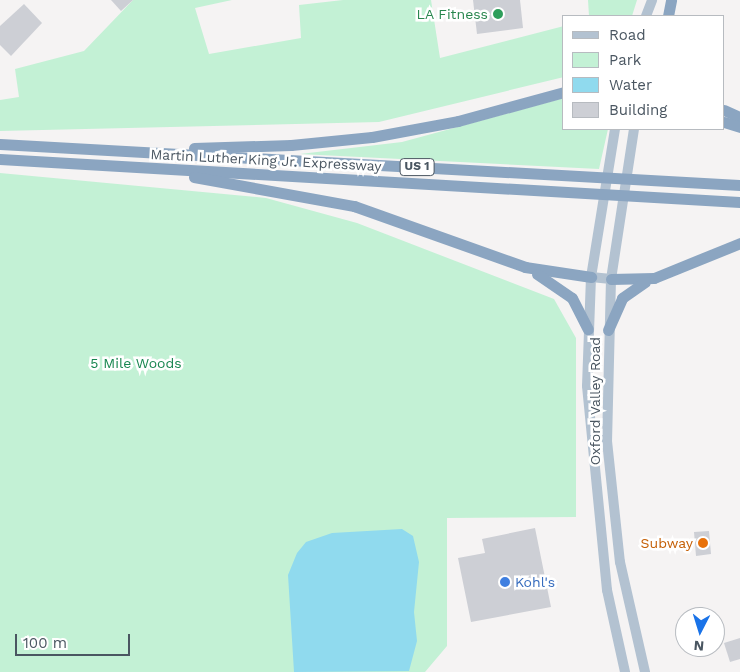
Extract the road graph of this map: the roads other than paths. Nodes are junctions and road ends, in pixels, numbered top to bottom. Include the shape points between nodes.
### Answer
1 (652, 0) edge
2 (671, 0) edge
3 (646, 15) edge
4 (667, 15) edge
5 (562, 93) edge
6 (725, 110) edge
7 (740, 117) edge
8 (725, 122) edge
9 (740, 127) edge
10 (615, 130) edge
11 (634, 130) edge
12 (0, 144) edge
13 (93, 149) junction
14 (0, 160) edge
15 (138, 167) junction
16 (740, 185) edge
17 (740, 202) edge
18 (740, 244) edge
19 (524, 267) junction
20 (591, 278) junction
21 (654, 278) junction
22 (611, 279) junction
23 (588, 330) junction
24 (608, 330) junction
25 (625, 672) edge
26 (645, 672) edge

1 - 3 main road
2 - 4 highway
5 - 13 highway via 458,121 343,141 262,147
6 - 7 highway
8 - 9 highway
10 - 20 main road, Oxford Valley Road
11 - 22 main road, Oxford Valley Road via 618,216
12 - 13 highway, Martin Luther King Jr. Expressway / US 1
13 - 16 highway, Martin Luther King Jr. Expressway / US 1
14 - 15 highway, Martin Luther King Jr. Expressway / US 1
15 - 17 highway, Martin Luther King Jr. Expressway / US 1
15 - 19 highway via 354,206
18 - 21 highway
19 - 20 highway
19 - 23 highway via 567,293 581,312
20 - 22 main road
20 - 23 main road, Oxford Valley Road
21 - 22 highway
21 - 24 highway via 622,298
22 - 24 main road, Oxford Valley Road
23 - 25 main road, Oxford Valley Road via 588,414 596,497 607,590
24 - 26 main road, Oxford Valley Road via 611,497 620,562

